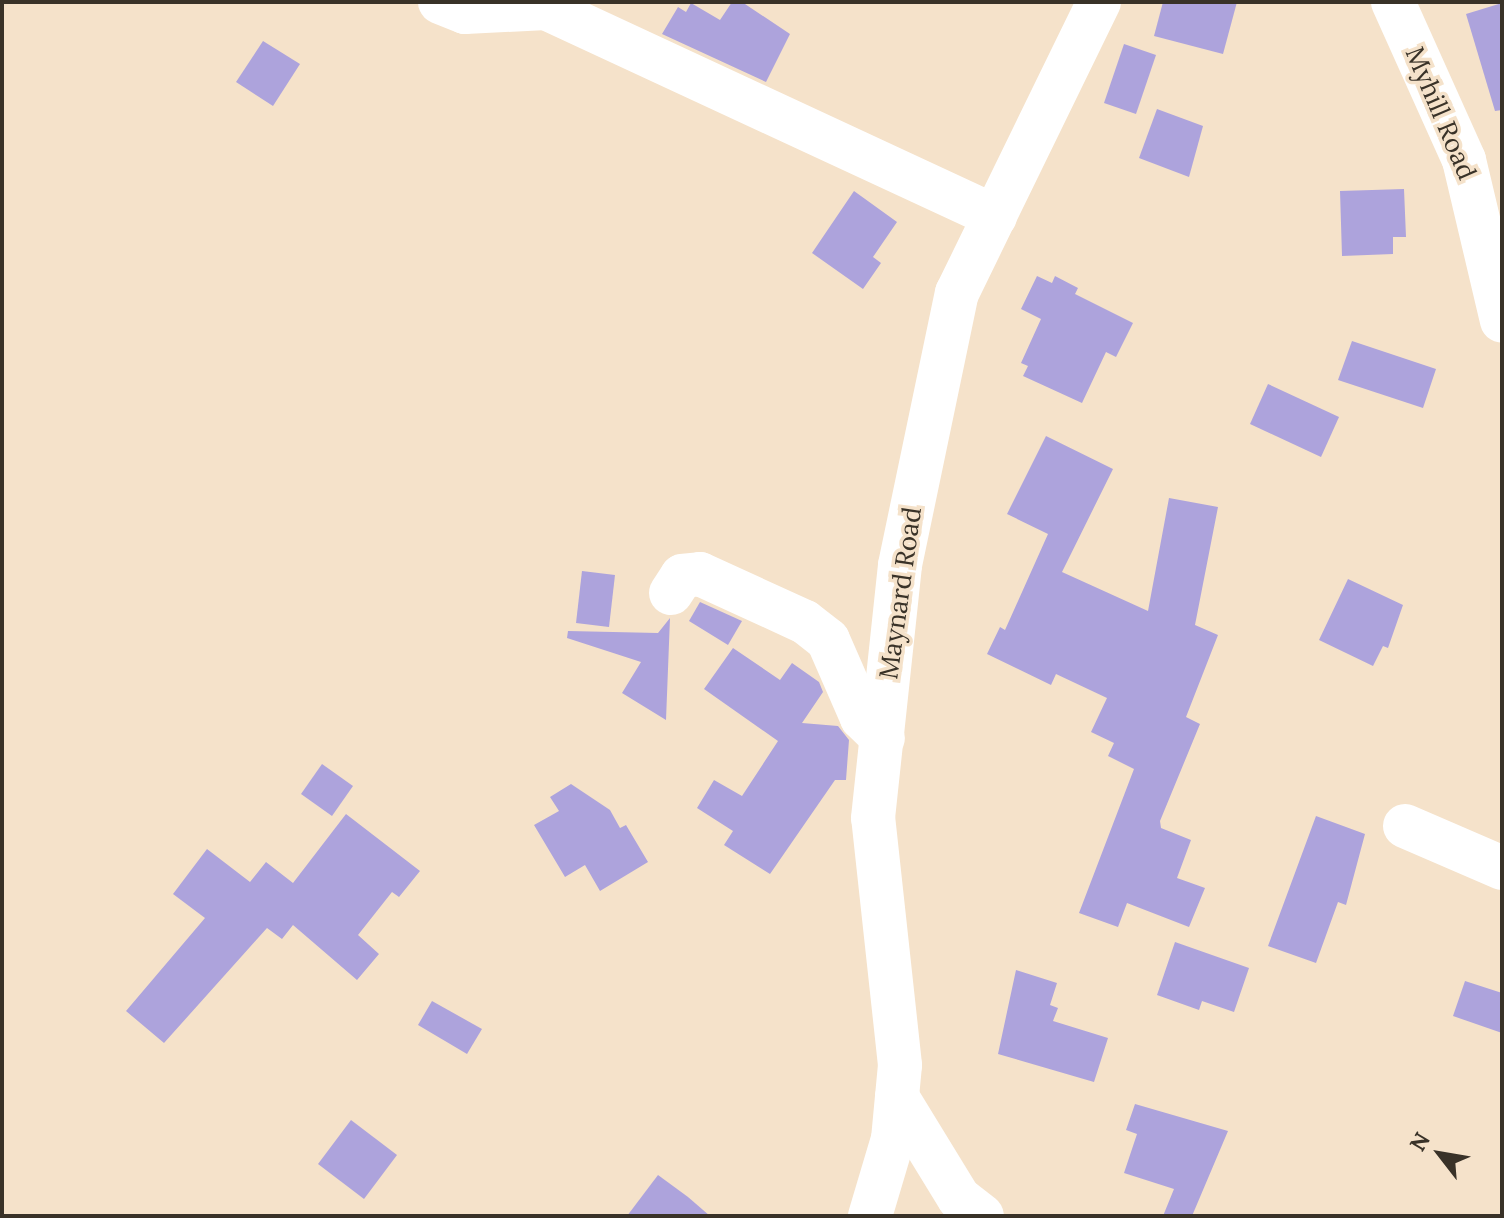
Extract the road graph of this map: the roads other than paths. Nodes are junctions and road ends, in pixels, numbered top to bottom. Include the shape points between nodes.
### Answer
1 (440, 2) edge
2 (1099, 2) edge
3 (1393, 2) edge
4 (995, 216) junction
5 (1502, 321) edge
6 (671, 593) dead end
7 (883, 738) junction
8 (1405, 826) dead end
9 (1502, 868) edge
10 (897, 1097) junction
11 (870, 1216) edge
12 (982, 1216) edge

1 - 4 street via 465,12 546,8
2 - 4 street, Maynard Road
3 - 5 street, Myhill Road via 1464,160
4 - 7 street, Maynard Road via 957,293 944,341 900,565
6 - 7 street via 682,576 700,574 805,622 828,640 862,718
7 - 10 street, Maynard Road via 873,818 900,1065
8 - 9 street
10 - 11 street, Maynard Road via 893,1139
10 - 12 street via 959,1198

